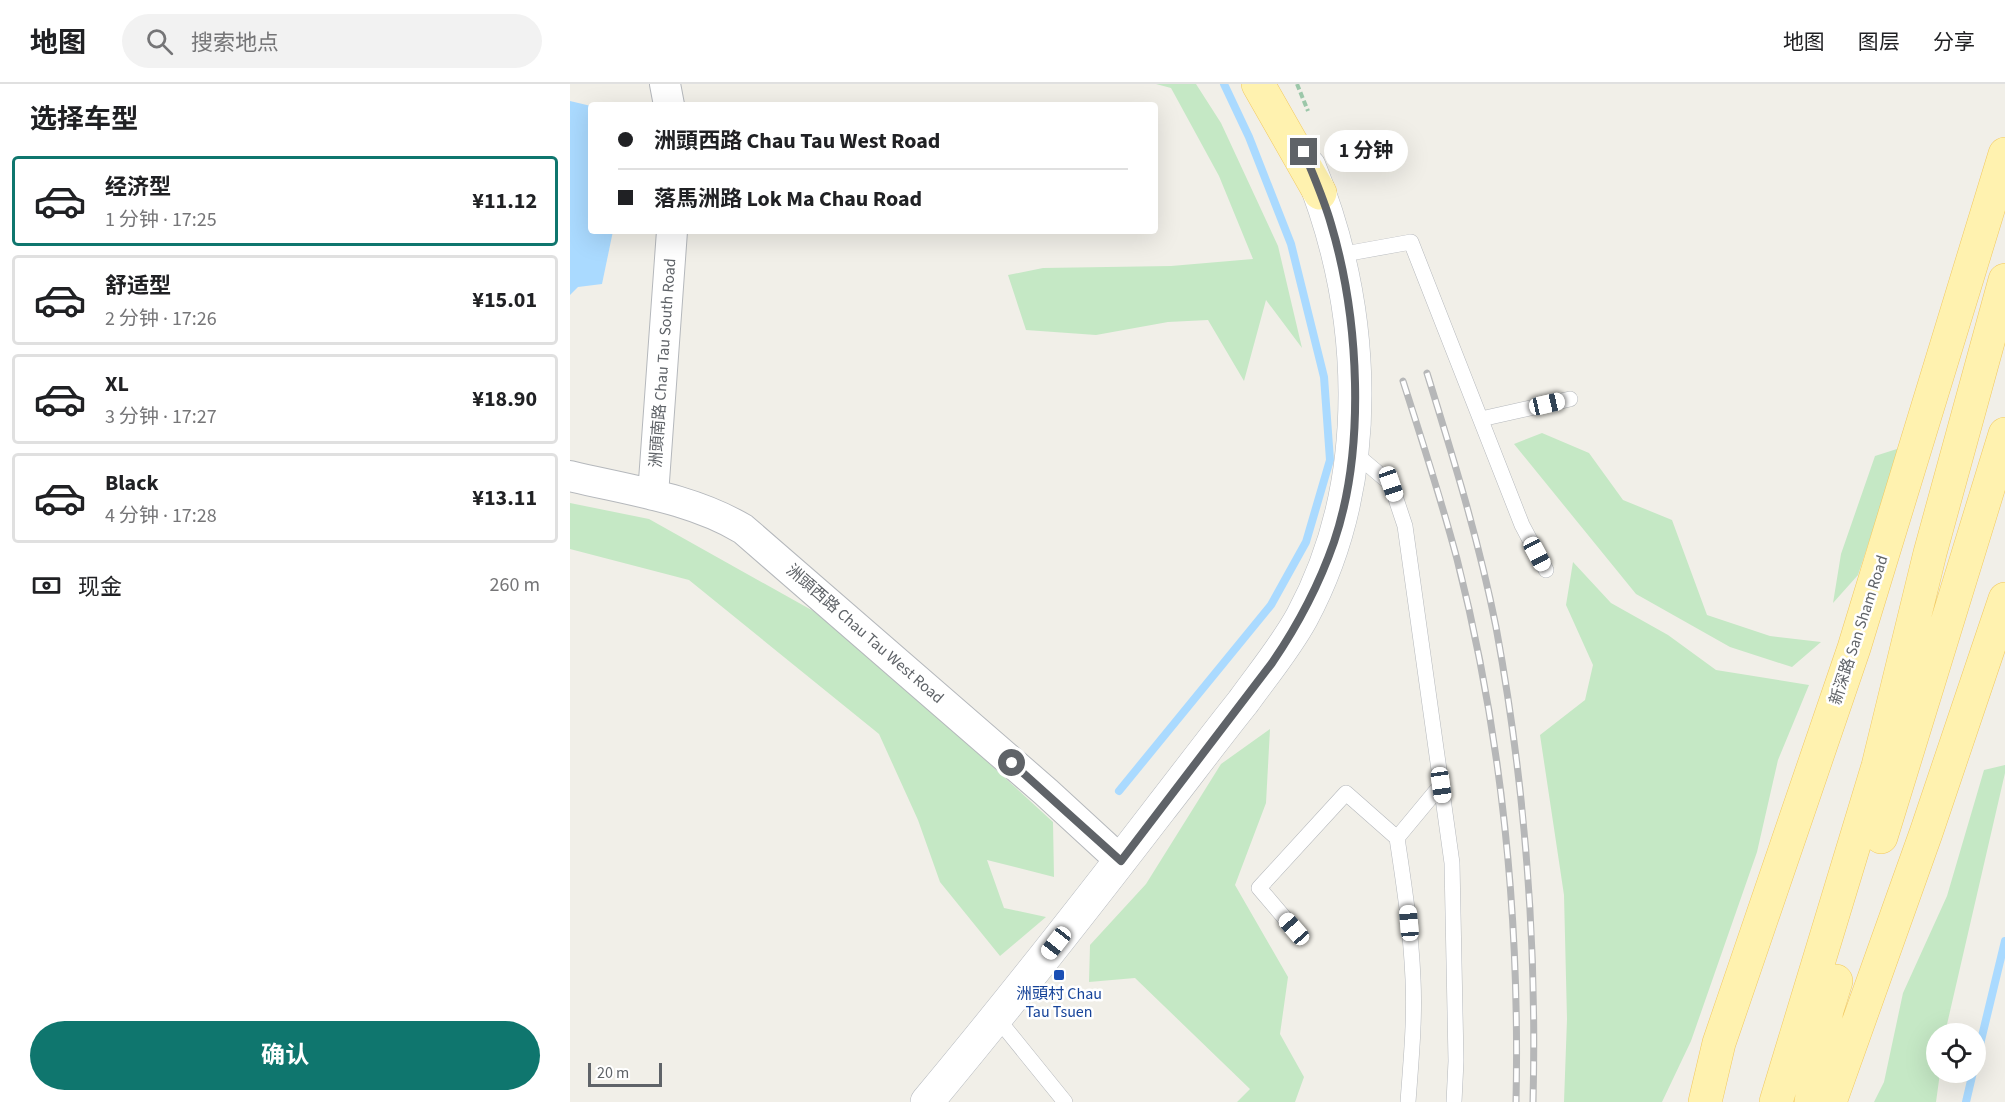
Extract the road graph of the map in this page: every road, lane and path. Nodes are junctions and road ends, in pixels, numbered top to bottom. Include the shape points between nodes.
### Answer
1 (665, 84) edge
2 (1258, 84) edge
3 (1275, 84) edge
4 (1298, 84) edge
5 (668, 102) edge
6 (1311, 116) dead end
7 (2004, 159) edge
8 (1320, 193) junction
9 (672, 234) edge
10 (1339, 255) junction
11 (2005, 280) edge
12 (1570, 399) dead end
13 (1481, 419) junction
14 (2005, 434) edge
15 (1352, 451) junction
16 (570, 476) edge
17 (653, 495) junction
18 (1977, 528) junction
19 (1546, 570) dead end
20 (2005, 599) edge
21 (1878, 766) junction
22 (1441, 785) junction
23 (1397, 838) junction
24 (1121, 861) junction
25 (1294, 929) dead end
26 (997, 1018) junction
27 (927, 1102) edge
28 (1065, 1102) edge
29 (1408, 1102) edge
30 (1454, 1102) edge
31 (1706, 1102) edge
32 (1776, 1102) edge
33 (1811, 1102) edge
34 (1830, 1102) edge

1 - 5 street
2 - 8 main road
3 - 8 street
4 - 6 path
7 - 31 main road, 新深路 San Sham Road via 1854,648 1719,1043
8 - 10 street
9 - 17 street, 洲頭南路 Chau Tau South Road
10 - 13 lane via 1411,242
10 - 15 street via 1352,336
11 - 21 main road via 1933,542
12 - 13 lane
13 - 19 lane via 1522,525
14 - 18 main road
15 - 22 lane via 1391,484 1405,526
15 - 24 street via 1334,541 1301,618 1272,663
16 - 17 street, 洲頭西路 Chau Tau West Road
17 - 24 street, 洲頭西路 Chau Tau West Road via 711,512 756,539
18 - 21 main road
18 - 33 main road via 1827,1010
20 - 34 main road
21 - 32 main road
22 - 23 lane
22 - 30 lane via 1452,863
23 - 25 lane via 1346,793 1259,888
23 - 29 lane via 1413,979
24 - 26 street
26 - 27 street
26 - 28 lane

